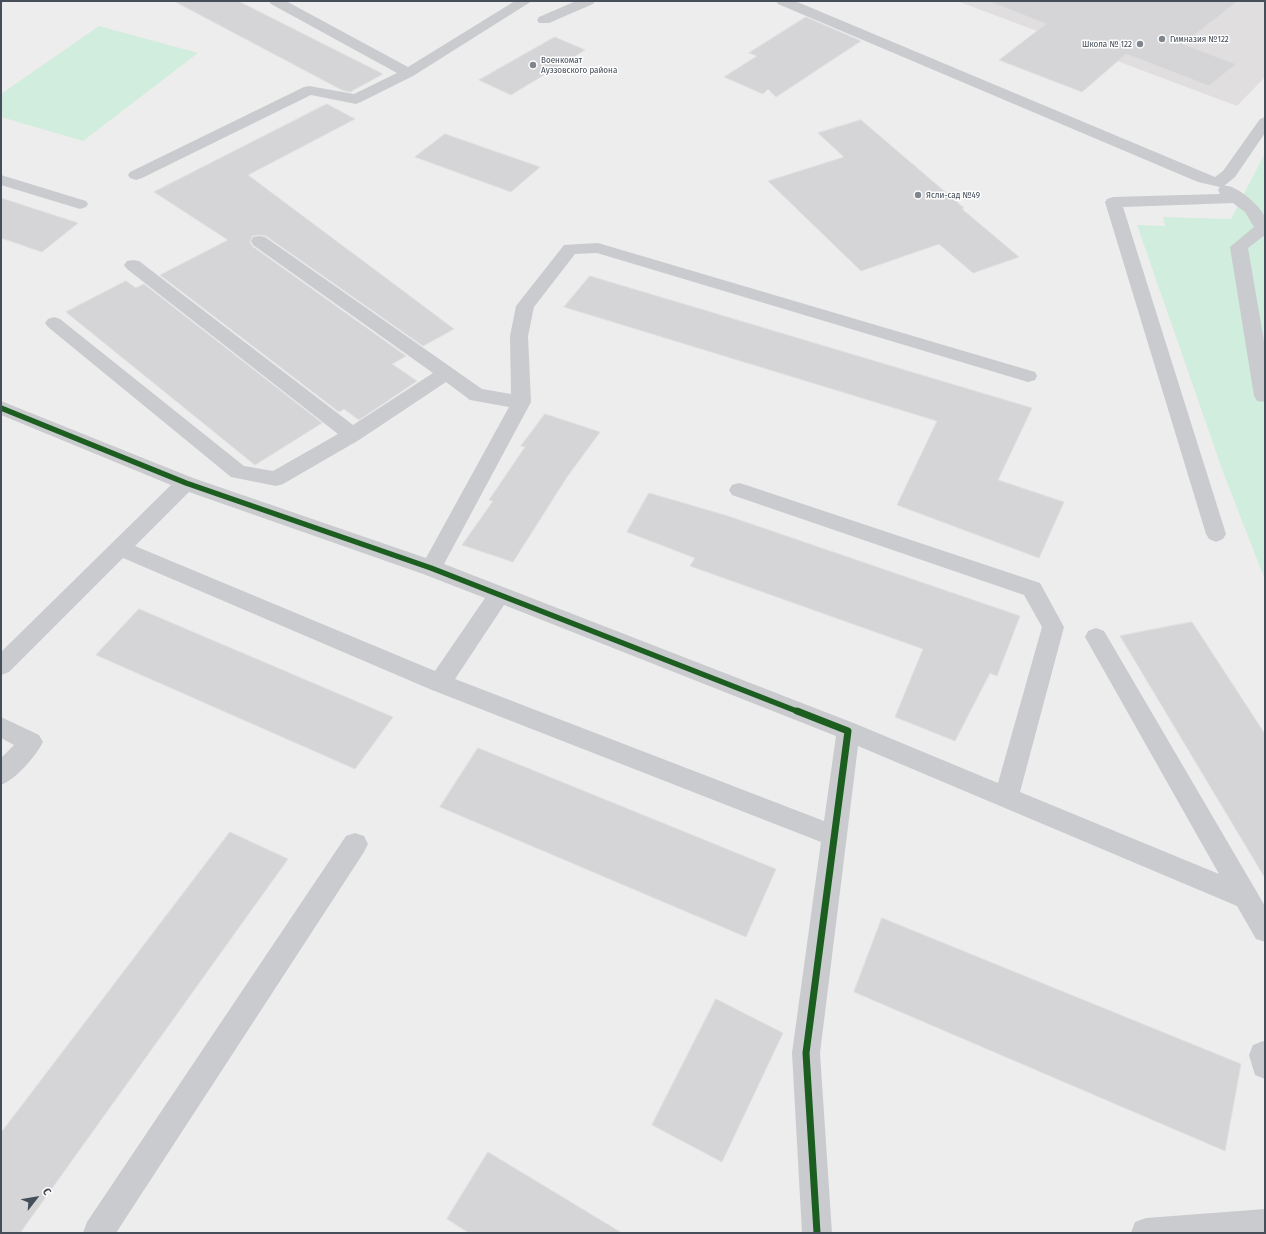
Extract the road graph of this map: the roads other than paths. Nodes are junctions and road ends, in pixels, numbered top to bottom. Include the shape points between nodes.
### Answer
1 (276, 1) edge
2 (525, 1) edge
3 (588, 1) edge
4 (783, 1) edge
5 (544, 20) dead end
6 (408, 73) junction
7 (1265, 122) edge
8 (136, 175) dead end
9 (1, 180) edge
10 (1217, 183) junction
11 (1238, 198) junction
12 (80, 204) dead end
13 (259, 240) dead end
14 (133, 265) dead end
15 (54, 323) dead end
16 (446, 373) junction
17 (1028, 376) dead end
18 (1264, 396) edge
19 (521, 402) junction
20 (1, 408) edge
21 (352, 435) junction
22 (186, 483) junction
23 (739, 490) dead end
24 (1216, 534) dead end
25 (120, 548) junction
26 (431, 568) junction
27 (499, 594) junction
28 (1096, 637) dead end
29 (1, 666) edge
30 (440, 683) junction
31 (1, 727) edge
32 (848, 731) junction
33 (1, 775) edge
34 (1006, 797) junction
35 (834, 836) junction
36 (355, 844) dead end
37 (1245, 897) junction
38 (1265, 930) edge
39 (1265, 1224) edge
40 (98, 1233) edge
41 (817, 1233) edge
42 (1146, 1233) edge

1 - 6 street
2 - 6 street
3 - 5 street
4 - 10 street
6 - 8 street via 356,99 309,90
7 - 10 street via 1229,174
9 - 12 street
10 - 11 street
11 - 18 street via 1252,209 1263,228 1239,248
11 - 24 street via 1113,202
13 - 16 street
14 - 21 street
15 - 21 street via 238,472 276,479
16 - 19 street via 477,395
16 - 21 street
17 - 19 street via 598,248 570,249 525,306 519,336
19 - 26 street
20 - 22 street
22 - 25 street
22 - 26 street
23 - 34 street via 1032,589 1053,627
25 - 29 street
25 - 30 street
26 - 27 street
27 - 30 street
27 - 32 street
28 - 37 street
30 - 35 street
31 - 33 street via 31,742
32 - 34 street
32 - 35 street
34 - 37 street
35 - 41 street via 806,1053
36 - 40 street
37 - 38 street
39 - 42 street

